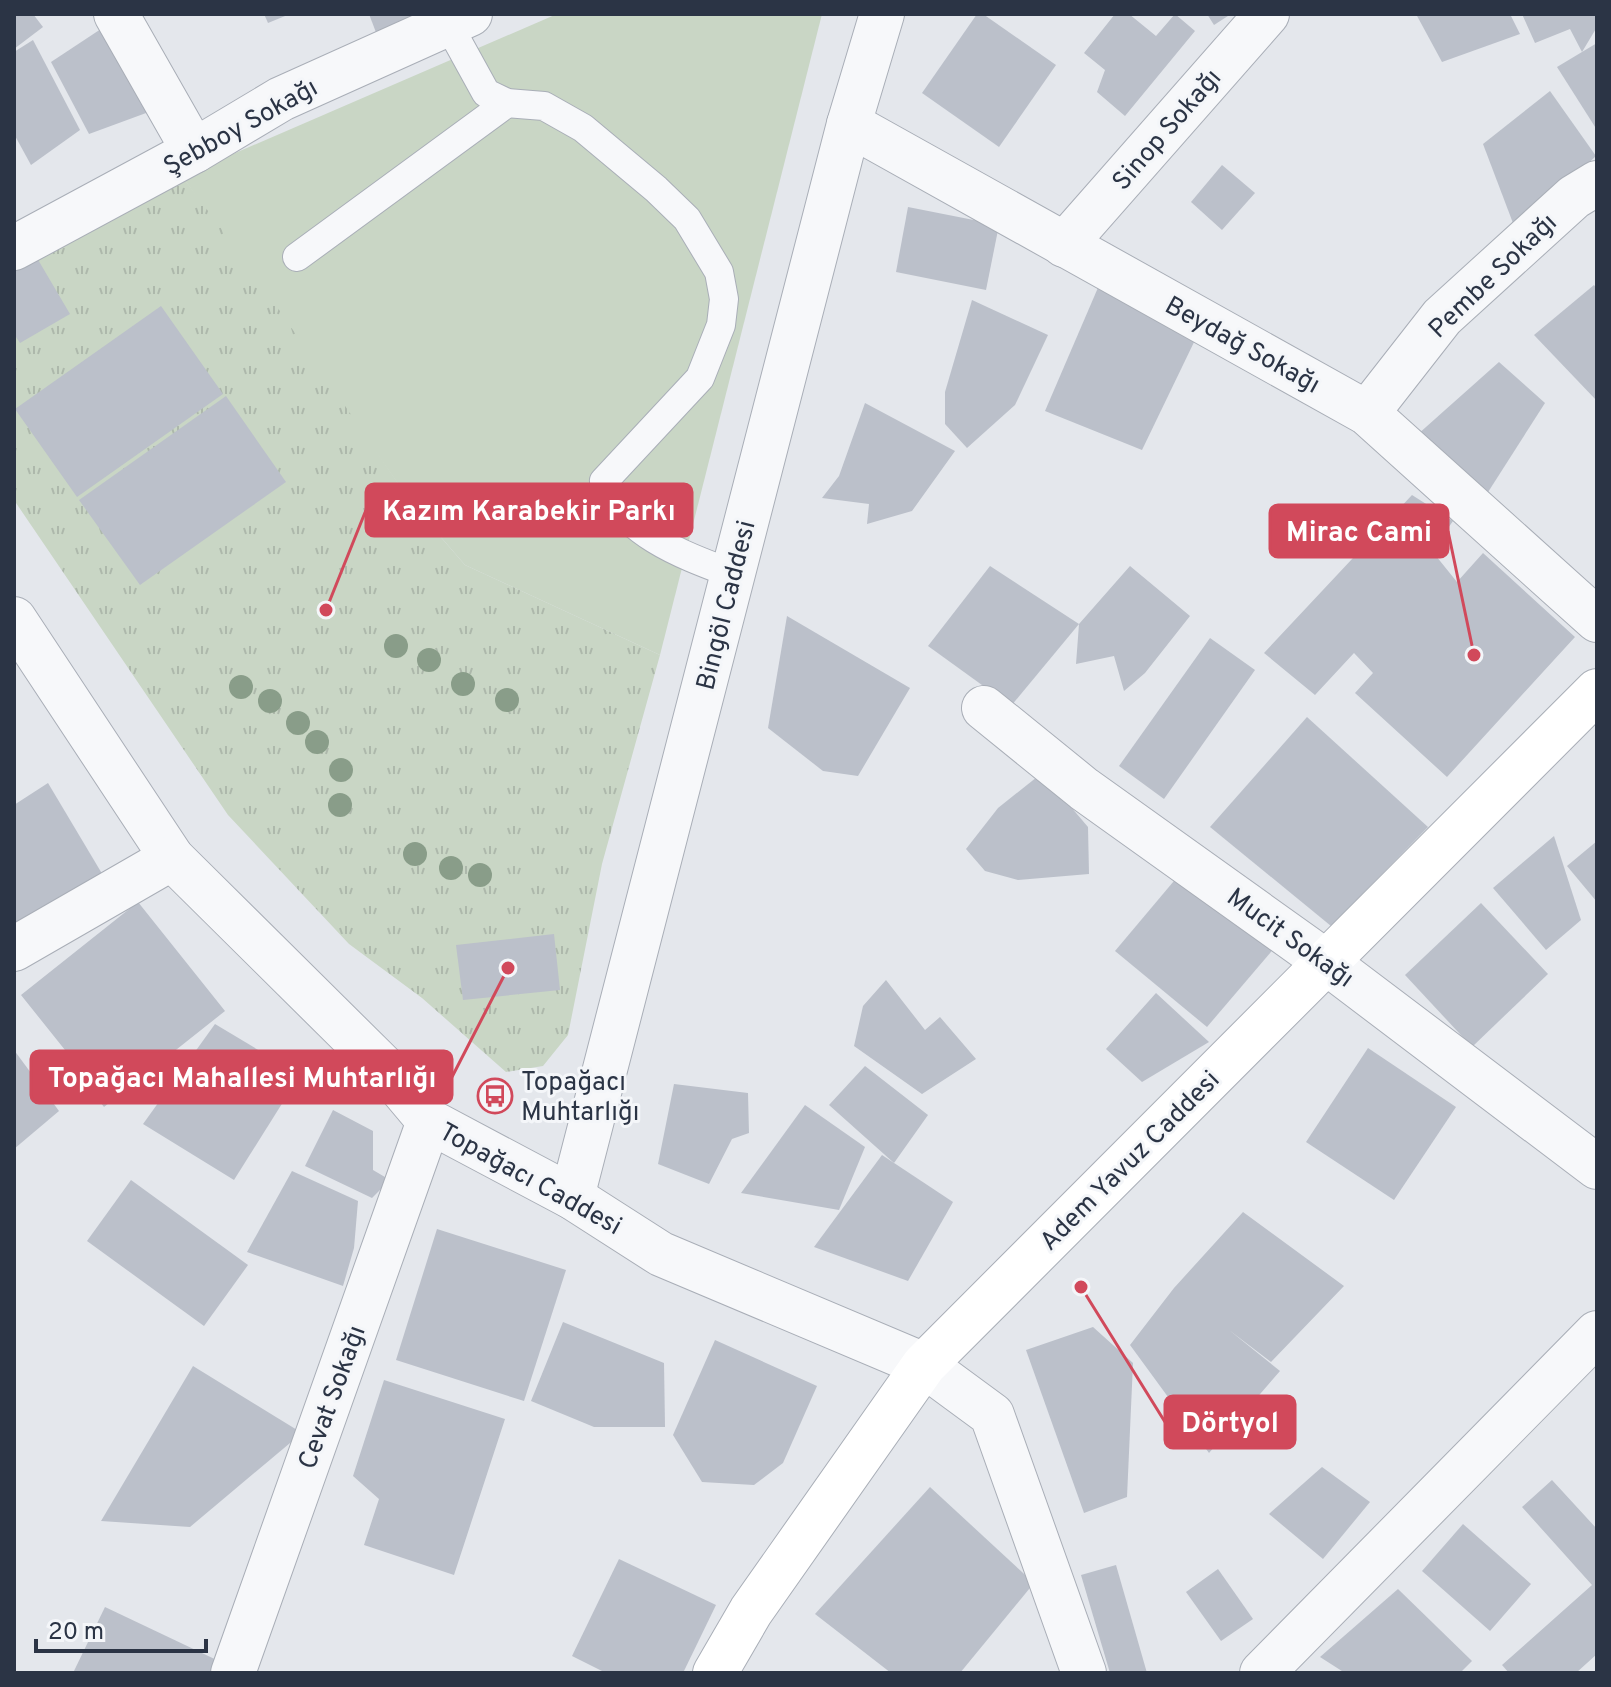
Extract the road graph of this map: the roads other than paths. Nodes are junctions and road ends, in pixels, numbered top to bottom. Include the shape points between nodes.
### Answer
1 (116, 14) edge
2 (882, 14) edge
3 (1267, 14) edge
4 (459, 19) edge
5 (507, 103) junction
6 (849, 124) junction
7 (194, 151) junction
8 (1597, 183) edge
9 (1064, 245) junction
10 (14, 248) edge
11 (297, 257) dead end
12 (1367, 413) junction
13 (733, 574) junction
14 (14, 619) edge
15 (1597, 620) edge
16 (1597, 691) edge
17 (984, 708) dead end
18 (172, 858) junction
19 (14, 949) edge
20 (1326, 962) junction
21 (429, 1121) junction
22 (1597, 1167) edge
23 (572, 1197) junction
24 (1597, 1333) edge
25 (924, 1365) junction
26 (233, 1673) edge
27 (715, 1673) edge
28 (1084, 1673) edge
29 (1262, 1673) edge

1 - 7 street
2 - 6 street, Bingöl Caddesi
3 - 9 street, Sinop Sokağı
4 - 5 lane via 486,93
4 - 7 street, Şebboy Sokağı via 281,99
5 - 11 lane
5 - 13 lane via 544,106 583,128 687,219 719,272 721,325 700,378 604,481 609,497 647,534
6 - 9 street, Beydağ Sokağı
6 - 13 street, Bingöl Caddesi
7 - 10 street, Şebboy Sokağı
8 - 12 street, Pembe Sokağı via 1574,197 1442,317
9 - 12 street, Beydağ Sokağı
12 - 15 street, Beydağ Sokağı
13 - 23 street, Bingöl Caddesi
14 - 18 street, Topağacı Caddesi
16 - 20 street, Adem Yavuz Caddesi
17 - 20 street, Mucit Sokağı via 1084,789
18 - 19 street
18 - 21 street, Topağacı Caddesi via 387,1071
20 - 22 street, Mucit Sokağı
20 - 25 street, Adem Yavuz Caddesi
21 - 23 street, Topağacı Caddesi
21 - 26 street, Cevat Sokağı
23 - 25 street, Topağacı Caddesi via 661,1254
24 - 29 street
25 - 27 street, Adem Yavuz Caddesi via 751,1611
25 - 28 street, Topağacı Caddesi via 992,1415

